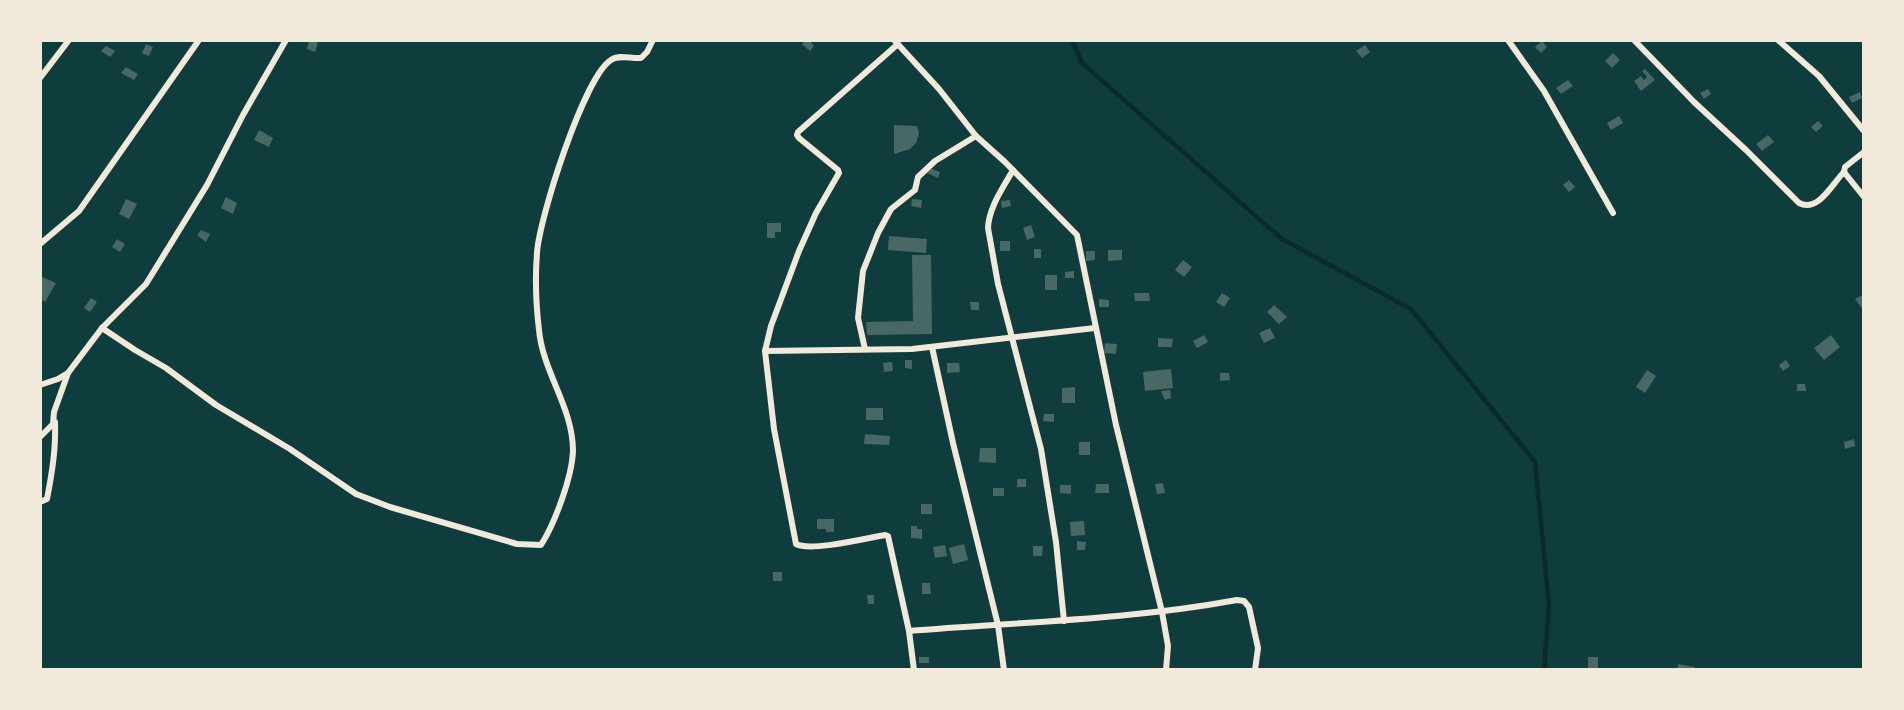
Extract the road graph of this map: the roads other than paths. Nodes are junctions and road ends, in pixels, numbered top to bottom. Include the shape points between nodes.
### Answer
1 (69, 40) edge
2 (199, 40) edge
3 (286, 40) edge
4 (653, 40) edge
5 (1508, 40) edge
6 (1634, 40) edge
7 (1778, 40) edge
8 (896, 42) edge
9 (40, 78) edge
10 (1863, 131) edge
11 (976, 136) junction
12 (1863, 152) edge
13 (1013, 170) junction
14 (1844, 172) junction
15 (1863, 197) edge
16 (1613, 213) dead end
17 (40, 244) edge
18 (102, 328) junction
19 (1095, 328) junction
20 (1012, 337) junction
21 (932, 347) junction
22 (865, 349) junction
23 (765, 351) junction
24 (68, 373) junction
25 (40, 385) edge
26 (54, 412) junction
27 (40, 437) edge
28 (40, 502) edge
29 (1162, 612) junction
30 (1064, 621) junction
31 (998, 625) junction
32 (909, 631) junction
33 (914, 669) edge
34 (1004, 669) edge
35 (1166, 669) edge
36 (1255, 669) edge

1 - 9 street
2 - 17 street via 79,211
3 - 18 street via 207,185 146,284
4 - 18 street via 641,58 616,57 602,69 588,93 546,207 537,251 539,331 543,357 569,419 573,452 559,508 541,545 517,544 356,494
5 - 16 street via 1544,91
6 - 14 street via 1799,203 1808,206 1820,201
7 - 10 street via 1820,76
8 - 11 street
8 - 23 street via 798,132 799,138 839,173 800,251 774,316
11 - 13 street
11 - 22 street via 935,161 918,177 915,190 891,209 878,233 863,271 858,318
12 - 14 street via 1845,166
13 - 19 street via 1077,235
13 - 20 street via 998,196 988,228
14 - 15 street
18 - 24 street
19 - 20 street
19 - 29 street
20 - 21 street
20 - 30 street via 1049,488
21 - 22 street
21 - 31 street
22 - 23 street
23 - 32 street via 774,429 796,544 820,546 888,536
24 - 25 street
24 - 26 street
26 - 27 street via 53,424
26 - 28 street via 56,444 52,474 47,499
29 - 30 street
29 - 35 street via 1168,646
29 - 36 street via 1244,602 1249,607 1258,648
30 - 31 street
31 - 32 street
31 - 34 street
32 - 33 street

